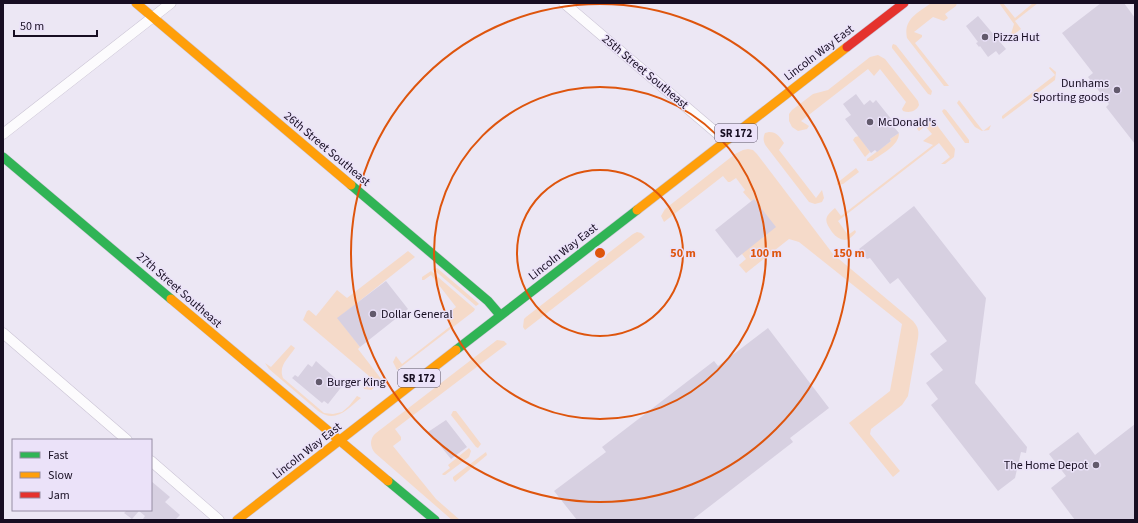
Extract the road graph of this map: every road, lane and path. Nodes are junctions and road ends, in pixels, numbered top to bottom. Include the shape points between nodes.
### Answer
1 (136, 3) edge
2 (171, 3) edge
3 (564, 3) edge
4 (904, 3) edge
5 (153, 18) junction
6 (3, 134) edge
7 (726, 141) junction
8 (3, 156) edge
9 (500, 315) junction
10 (3, 333) edge
11 (126, 439) edge
12 (339, 441) junction
13 (152, 462) edge
14 (219, 520) edge
15 (237, 520) edge
16 (435, 520) edge

1 - 5 street, 26th Street Southeast
2 - 5 street
3 - 7 street, 25th Street Southeast
4 - 7 street, Lincoln Way East / SR 172
5 - 6 street
5 - 9 street, 26th Street Southeast via 488,301
7 - 9 street, Lincoln Way East / SR 172
8 - 12 street, 27th Street Southeast
9 - 12 street, Lincoln Way East / SR 172
10 - 11 street
12 - 15 street, Lincoln Way East / SR 172
12 - 16 street, 27th Street Southeast
13 - 14 street

